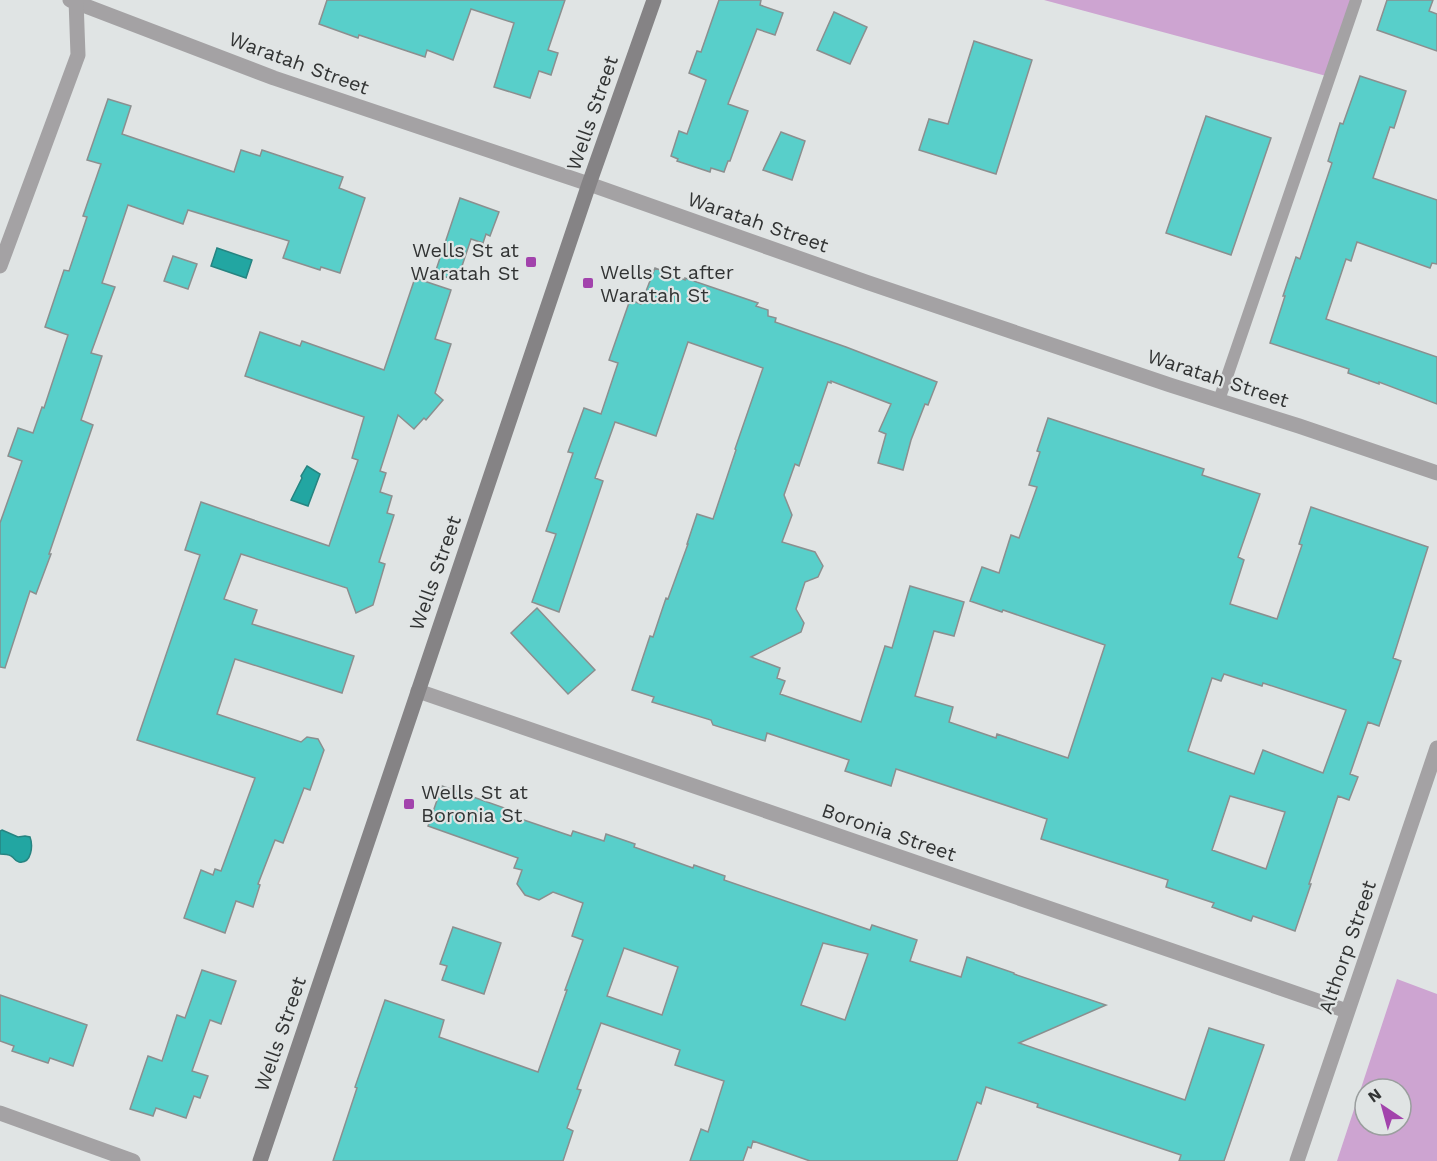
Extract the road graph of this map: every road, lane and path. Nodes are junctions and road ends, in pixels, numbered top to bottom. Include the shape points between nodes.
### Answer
1 (654, 0) edge
2 (1356, 0) edge
3 (74, 1) edge
4 (589, 184) junction
5 (0, 266) edge
6 (1219, 400) junction
7 (1437, 473) edge
8 (418, 691) junction
9 (1437, 748) edge
10 (1347, 1011) junction
11 (0, 1113) edge
12 (133, 1161) edge
13 (260, 1161) edge
14 (1297, 1161) edge

1 - 4 street, Wells Street
2 - 6 lane
3 - 4 street, Waratah Street via 274,78
3 - 5 street via 78,55
4 - 6 street, Waratah Street
4 - 8 street, Wells Street
6 - 7 street, Waratah Street
8 - 10 street, Boronia Street
8 - 13 street, Wells Street
9 - 10 street, Althorp Street
10 - 14 street, Althorp Street
11 - 12 street

